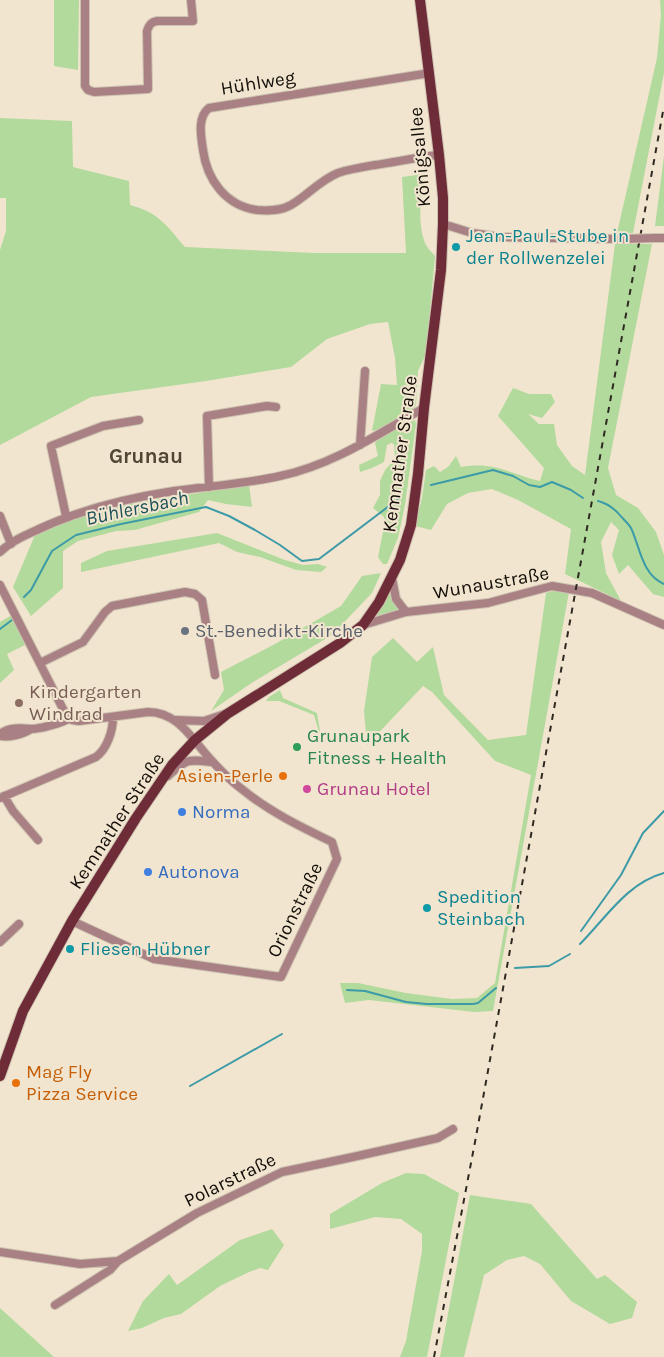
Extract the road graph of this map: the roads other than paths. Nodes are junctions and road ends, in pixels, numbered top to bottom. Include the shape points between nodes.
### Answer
1 (85, 0) edge
2 (420, 0) edge
3 (191, 3) edge
4 (430, 73) junction
5 (439, 155) junction
6 (443, 224) junction
7 (664, 238) edge
8 (365, 371) dead end
9 (276, 407) dead end
10 (424, 408) junction
11 (139, 420) dead end
12 (360, 445) junction
13 (209, 487) junction
14 (0, 516) edge
15 (66, 516) junction
16 (10, 544) junction
17 (0, 552) edge
18 (392, 578) junction
19 (0, 585) edge
20 (406, 612) junction
21 (363, 625) junction
22 (664, 625) edge
23 (40, 664) junction
24 (215, 675) dead end
25 (227, 714) junction
26 (113, 717) junction
27 (70, 718) junction
28 (175, 720) junction
29 (0, 735) edge
30 (195, 740) junction
31 (212, 762) junction
32 (158, 785) junction
33 (2, 797) edge
34 (38, 840) dead end
35 (72, 921) junction
36 (19, 924) dead end
37 (0, 942) edge
38 (0, 1076) edge
39 (452, 1129) dead end
40 (0, 1252) edge
41 (118, 1261) junction
42 (55, 1306) dead end

1 - 3 street via 85,86 94,92 148,89 148,26 158,21 193,21
2 - 4 main road, Königsallee
4 - 5 main road, Königsallee
4 - 5 street, Hühlweg via 209,108 202,118 203,151 208,172 227,199 245,208 268,211 292,204 327,178 347,170
5 - 6 main road, Königsallee via 444,198
6 - 7 street, Königsallee, bridge via 500,237
6 - 10 main road, Kemnather Straße via 441,270
8 - 12 street
9 - 13 street via 207,416
10 - 12 street
10 - 18 main road, Kemnather Straße via 411,525
11 - 15 street via 103,426 51,446
12 - 13 street via 326,462 281,476
13 - 15 street via 117,501
14 - 16 street
15 - 16 street
16 - 17 street
18 - 20 street via 396,600
18 - 21 main road, Kemnather Straße
19 - 23 street
20 - 21 street, Wunaustraße
20 - 22 street, Wunaustraße via 488,603 552,586 592,593
21 - 25 main road, Kemnather Straße
23 - 24 street via 83,642 112,606 186,592 202,600
23 - 27 street
25 - 28 street via 204,720
25 - 30 main road, Kemnather Straße
26 - 27 street via 76,722
26 - 28 street via 158,712
26 - 33 street via 102,752 96,757
27 - 29 street via 31,729 3,731
28 - 30 street, Orionstraße
30 - 31 street, Orionstraße
30 - 32 main road, Kemnather Straße
31 - 32 street via 183,762
31 - 35 street, Orionstraße via 243,790 285,820 332,842 336,851 337,859 281,977 154,959
32 - 35 main road, Kemnather Straße
33 - 34 street
35 - 38 main road, Kemnather Straße via 23,1011
36 - 37 street
39 - 41 street, Polarstraße via 438,1138 282,1172 196,1213
40 - 41 street, Polarstraße via 80,1264
41 - 42 street, Polarstraße via 110,1270

